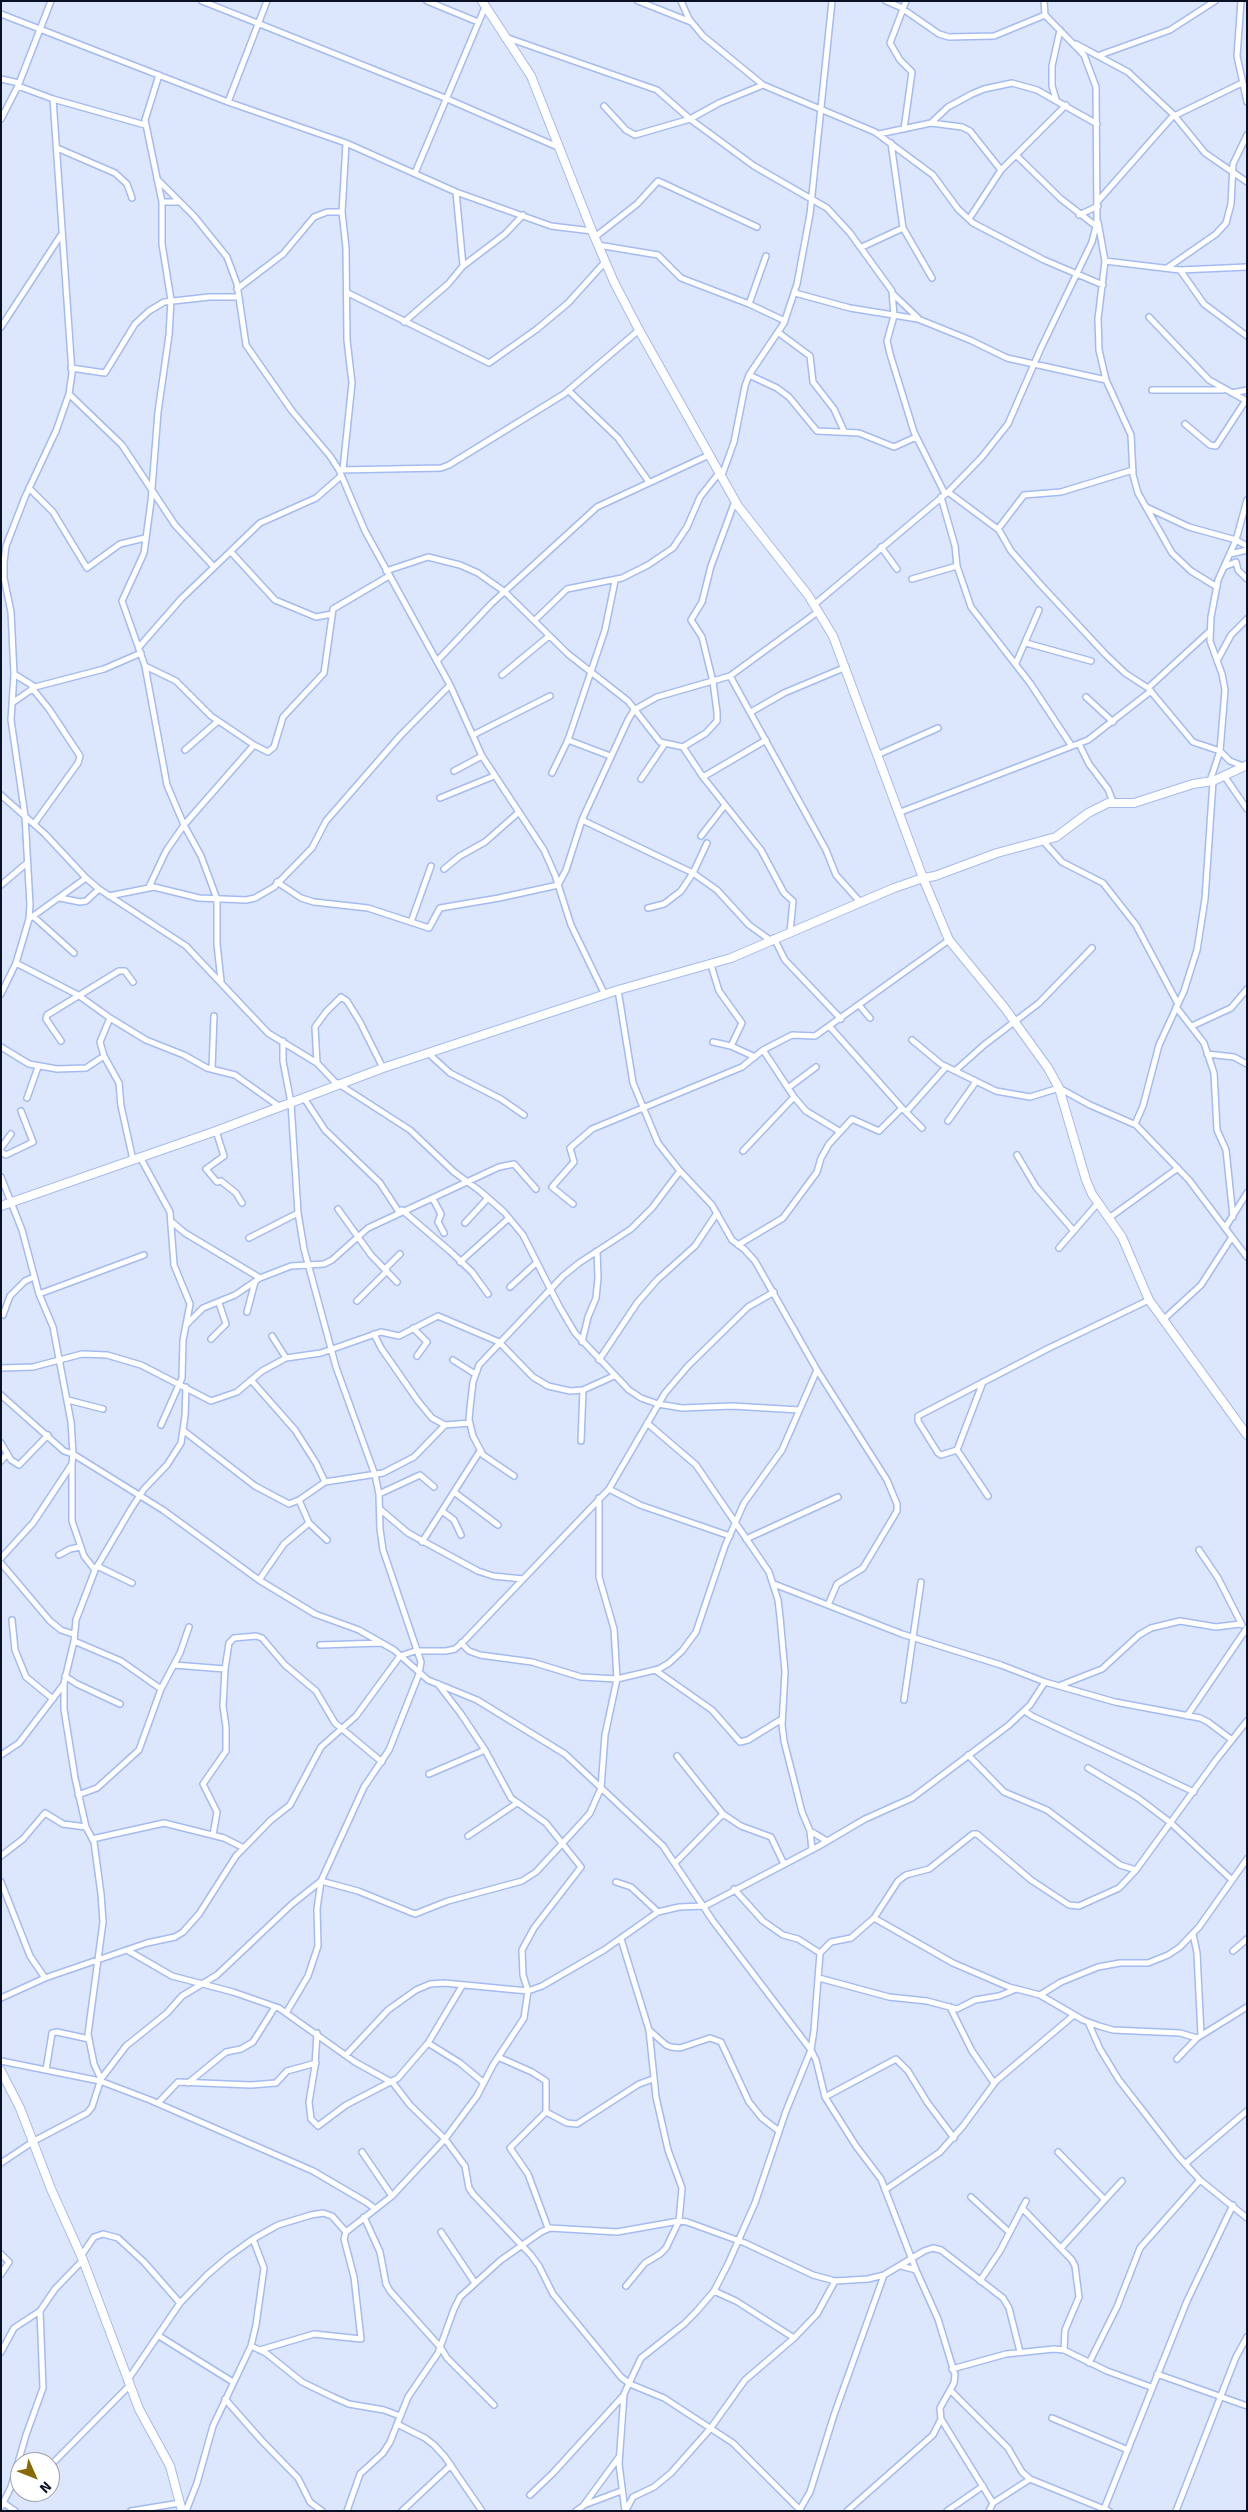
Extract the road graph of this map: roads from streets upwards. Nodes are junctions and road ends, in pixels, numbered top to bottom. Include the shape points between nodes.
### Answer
1 (51, 1) edge
2 (202, 1) edge
3 (267, 1) edge
4 (427, 1) edge
5 (638, 1) edge
6 (681, 1) edge
7 (832, 1) edge
8 (886, 1) edge
9 (906, 1) edge
10 (1044, 1) edge
11 (1215, 1) edge
12 (1241, 1) edge
13 (484, 3) edge
14 (902, 9) junction
15 (1, 14) edge
16 (1045, 15) junction
17 (478, 22) junction
18 (691, 22) junction
19 (260, 24) junction
20 (39, 30) junction
21 (1060, 30) junction
22 (508, 38) junction
23 (1073, 43) junction
24 (1100, 55) junction
25 (158, 75) junction
26 (1, 79) edge
27 (1242, 83) junction
28 (19, 84) junction
29 (763, 85) junction
30 (445, 98) junction
31 (53, 99) junction
32 (1056, 99) junction
33 (228, 102) junction
34 (1247, 102) edge
35 (1066, 105) junction
36 (604, 106) dead end
37 (822, 109) junction
38 (1174, 115) junction
39 (1, 119) edge
40 (690, 119) junction
41 (931, 123) junction
42 (1097, 124) junction
43 (145, 125) junction
44 (904, 129) junction
45 (879, 134) junction
46 (1247, 135) edge
47 (891, 142) junction
48 (346, 143) junction
49 (57, 148) junction
50 (561, 148) junction
51 (1016, 156) junction
52 (1001, 170) junction
53 (1232, 173) junction
54 (415, 174) junction
55 (157, 179) junction
56 (1247, 182) edge
57 (456, 192) junction
58 (132, 198) dead end
59 (812, 200) junction
60 (162, 202) junction
61 (180, 202) junction
62 (1098, 204) junction
63 (342, 212) junction
64 (523, 215) junction
65 (1079, 215) junction
66 (969, 219) junction
67 (1097, 224) junction
68 (757, 227) dead end
69 (903, 228) junction
70 (62, 235) junction
71 (595, 238) junction
72 (862, 248) junction
73 (766, 256) dead end
74 (1105, 260) junction
75 (606, 262) junction
76 (464, 266) junction
77 (1247, 267) edge
78 (1167, 268) junction
79 (1180, 270) junction
80 (1078, 273) junction
81 (932, 278) dead end
82 (1102, 284) junction
83 (237, 289) junction
84 (795, 292) junction
85 (348, 293) junction
86 (893, 294) junction
87 (238, 297) junction
88 (171, 300) junction
89 (749, 304) junction
90 (894, 316) junction
91 (1149, 317) dead end
92 (918, 318) junction
93 (785, 321) junction
94 (404, 322) junction
95 (1, 327) edge
96 (639, 330) junction
97 (779, 333) junction
98 (1247, 336) edge
99 (1035, 363) junction
100 (71, 368) junction
101 (749, 375) junction
102 (1106, 380) junction
103 (1152, 390) dead end
104 (1247, 390) edge
105 (569, 391) junction
106 (1229, 392) junction
107 (69, 394) junction
108 (1246, 400) edge
109 (1185, 424) dead end
110 (844, 431) junction
111 (916, 437) junction
112 (709, 455) junction
113 (1133, 470) junction
114 (341, 472) junction
115 (720, 475) junction
116 (649, 482) junction
117 (29, 488) junction
118 (152, 492) junction
119 (945, 494) junction
120 (1247, 500) edge
121 (735, 501) junction
122 (1146, 507) junction
123 (998, 529) junction
124 (145, 538) junction
125 (1236, 540) junction
126 (1247, 546) edge
127 (881, 547) junction
128 (1247, 550) edge
129 (231, 552) junction
130 (1230, 554) junction
131 (956, 566) junction
132 (214, 567) junction
133 (1224, 567) junction
134 (897, 569) dead end
135 (387, 573) junction
136 (3, 579) edge
137 (912, 579) dead end
138 (1247, 579) edge
139 (615, 581) junction
140 (1217, 587) junction
141 (505, 592) junction
142 (817, 607) junction
143 (1039, 610) dead end
144 (332, 614) junction
145 (1247, 619) edge
146 (535, 620) junction
147 (1210, 631) junction
148 (549, 636) junction
149 (1026, 643) junction
150 (138, 647) junction
151 (141, 653) junction
152 (1217, 660) junction
153 (437, 661) junction
154 (1091, 661) dead end
155 (1016, 662) junction
156 (145, 666) junction
157 (846, 667) junction
158 (592, 671) junction
159 (14, 674) junction
160 (502, 675) dead end
161 (730, 676) junction
162 (713, 682) junction
163 (450, 685) junction
164 (34, 688) junction
165 (1149, 689) junction
166 (550, 696) dead end
167 (1086, 697) dead end
168 (12, 703) junction
169 (634, 710) junction
170 (751, 712) junction
171 (218, 721) junction
172 (1113, 722) junction
173 (938, 728) dead end
174 (473, 735) junction
175 (568, 740) junction
176 (766, 740) junction
177 (1079, 744) junction
178 (254, 745) junction
179 (664, 745) junction
180 (1071, 745) junction
181 (683, 747) junction
182 (185, 750) dead end
183 (1220, 751) junction
184 (878, 755) junction
185 (482, 756) junction
186 (610, 756) junction
187 (1244, 768) edge
188 (454, 771) dead end
189 (552, 773) dead end
190 (494, 776) junction
191 (703, 777) junction
192 (1225, 777) junction
193 (641, 780) dead end
194 (1212, 782) junction
195 (1, 795) edge
196 (440, 798) dead end
197 (1112, 802) junction
198 (725, 805) junction
199 (1247, 809) edge
200 (519, 812) junction
201 (898, 812) junction
202 (25, 816) junction
203 (582, 820) junction
204 (34, 824) junction
205 (184, 826) junction
206 (701, 836) dead end
207 (1044, 842) junction
208 (707, 843) dead end
209 (27, 863) junction
210 (431, 866) dead end
211 (444, 869) dead end
212 (693, 873) junction
213 (86, 878) junction
214 (923, 878) junction
215 (277, 882) junction
216 (1, 885) edge
217 (558, 885) junction
218 (149, 887) junction
219 (99, 889) junction
220 (109, 896) junction
221 (60, 898) junction
222 (217, 899) junction
223 (861, 903) junction
224 (648, 908) dead end
225 (31, 918) junction
226 (411, 922) junction
227 (790, 932) junction
228 (772, 939) junction
229 (950, 940) junction
230 (1092, 948) dead end
231 (74, 953) dead end
232 (16, 963) junction
233 (711, 964) junction
234 (133, 982) dead end
235 (222, 982) junction
236 (1247, 989) edge
237 (618, 990) junction
238 (1, 994) edge
239 (78, 995) junction
240 (605, 995) junction
241 (1245, 997) edge
242 (859, 1005) junction
243 (1177, 1006) junction
244 (214, 1016) dead end
245 (110, 1018) junction
246 (870, 1018) dead end
247 (841, 1019) junction
248 (1015, 1022) junction
249 (1192, 1026) junction
250 (830, 1027) junction
251 (912, 1040) dead end
252 (61, 1041) dead end
253 (283, 1041) junction
254 (713, 1042) dead end
255 (731, 1046) junction
256 (1, 1047) edge
257 (763, 1050) junction
258 (428, 1053) junction
259 (1208, 1054) junction
260 (104, 1056) junction
261 (755, 1057) junction
262 (317, 1063) junction
263 (1247, 1064) edge
264 (38, 1067) junction
265 (816, 1067) dead end
266 (946, 1067) junction
267 (382, 1068) junction
268 (212, 1069) junction
269 (956, 1070) junction
270 (975, 1082) junction
271 (340, 1084) junction
272 (788, 1088) junction
273 (1059, 1088) junction
274 (794, 1097) junction
275 (27, 1098) dead end
276 (304, 1098) junction
277 (291, 1103) junction
278 (280, 1107) junction
279 (643, 1108) junction
280 (904, 1110) junction
281 (21, 1112) dead end
282 (524, 1116) dead end
283 (948, 1122) dead end
284 (1135, 1124) junction
285 (922, 1128) dead end
286 (839, 1130) junction
287 (216, 1131) junction
288 (11, 1134) dead end
289 (1, 1148) edge
290 (743, 1151) dead end
291 (1, 1152) edge
292 (1017, 1155) dead end
293 (136, 1158) junction
294 (1178, 1168) junction
295 (680, 1171) junction
296 (1, 1177) edge
297 (466, 1181) junction
298 (536, 1189) dead end
299 (1247, 1193) edge
300 (488, 1198) junction
301 (433, 1199) junction
302 (12, 1202) junction
303 (242, 1203) dead end
304 (1098, 1203) junction
305 (573, 1204) dead end
306 (1240, 1205) junction
307 (1, 1206) edge
308 (1247, 1208) edge
309 (338, 1209) dead end
310 (401, 1211) junction
311 (298, 1213) junction
312 (717, 1213) junction
313 (1233, 1217) junction
314 (509, 1218) junction
315 (1110, 1218) junction
316 (172, 1222) junction
317 (465, 1223) dead end
318 (1225, 1228) junction
319 (1073, 1230) junction
320 (444, 1233) dead end
321 (357, 1236) junction
322 (1232, 1236) junction
323 (249, 1238) dead end
324 (738, 1245) junction
325 (1059, 1248) dead end
326 (596, 1251) junction
327 (400, 1254) dead end
328 (144, 1255) dead end
329 (1247, 1258) edge
330 (460, 1262) junction
331 (536, 1263) junction
332 (309, 1266) junction
333 (386, 1270) junction
334 (34, 1277) junction
335 (257, 1280) junction
336 (397, 1282) dead end
337 (510, 1287) dead end
338 (550, 1290) junction
339 (774, 1292) junction
340 (39, 1294) junction
341 (488, 1294) dead end
342 (1149, 1300) junction
343 (357, 1301) dead end
344 (219, 1303) junction
345 (247, 1312) dead end
346 (3, 1315) dead end
347 (1163, 1320) junction
348 (186, 1325) junction
349 (413, 1328) junction
350 (374, 1334) junction
351 (272, 1336) dead end
352 (211, 1339) dead end
353 (500, 1342) junction
354 (582, 1342) junction
355 (331, 1349) junction
356 (417, 1356) dead end
357 (286, 1358) junction
358 (60, 1359) junction
359 (453, 1360) dead end
360 (599, 1360) junction
361 (1, 1368) edge
362 (817, 1370) junction
363 (475, 1374) junction
364 (614, 1376) junction
365 (251, 1380) junction
366 (984, 1382) junction
367 (183, 1386) junction
368 (583, 1390) junction
369 (1, 1395) edge
370 (68, 1400) junction
371 (658, 1404) junction
372 (103, 1409) dead end
373 (799, 1410) junction
374 (470, 1423) junction
375 (648, 1423) junction
376 (445, 1424) junction
377 (161, 1425) dead end
378 (184, 1431) junction
379 (48, 1435) junction
380 (1247, 1435) edge
381 (581, 1441) dead end
382 (1, 1443) edge
383 (958, 1450) junction
384 (480, 1451) junction
385 (7, 1454) junction
386 (73, 1454) junction
387 (1, 1461) edge
388 (72, 1464) junction
389 (376, 1474) junction
390 (514, 1476) dead end
391 (325, 1482) junction
392 (434, 1487) dead end
393 (609, 1489) junction
394 (454, 1492) junction
395 (380, 1494) junction
396 (140, 1496) junction
397 (988, 1496) dead end
398 (838, 1497) dead end
399 (600, 1498) junction
400 (299, 1500) junction
401 (381, 1510) junction
402 (442, 1511) junction
403 (309, 1523) junction
404 (736, 1523) junction
405 (498, 1525) dead end
406 (461, 1535) dead end
407 (730, 1536) junction
408 (746, 1539) junction
409 (327, 1540) dead end
410 (422, 1542) junction
411 (80, 1547) junction
412 (1199, 1550) dead end
413 (59, 1555) dead end
414 (1, 1558) edge
415 (1, 1563) edge
416 (96, 1568) junction
417 (523, 1579) junction
418 (259, 1580) junction
419 (921, 1582) dead end
420 (132, 1583) dead end
421 (774, 1584) junction
422 (828, 1605) junction
423 (12, 1620) dead end
424 (1240, 1624) junction
425 (189, 1626) dead end
426 (1247, 1628) edge
427 (73, 1634) junction
428 (915, 1638) junction
429 (74, 1641) junction
430 (381, 1643) junction
431 (461, 1644) junction
432 (320, 1646) dead end
433 (418, 1651) junction
434 (400, 1656) junction
435 (174, 1665) junction
436 (225, 1669) junction
437 (655, 1670) junction
438 (419, 1674) junction
439 (65, 1676) junction
440 (617, 1679) junction
441 (1045, 1682) junction
442 (64, 1683) junction
443 (437, 1684) junction
444 (1060, 1686) junction
445 (161, 1689) junction
446 (54, 1697) junction
447 (63, 1699) junction
448 (904, 1700) dead end
449 (120, 1704) dead end
450 (1025, 1711) junction
451 (1187, 1716) junction
452 (782, 1718) junction
453 (1247, 1721) edge
454 (342, 1730) junction
455 (1232, 1740) junction
456 (485, 1750) junction
457 (1, 1755) edge
458 (968, 1755) junction
459 (677, 1756) dead end
460 (382, 1762) junction
461 (1088, 1768) dead end
462 (429, 1774) dead end
463 (601, 1788) junction
464 (1194, 1792) junction
465 (78, 1795) junction
466 (517, 1803) junction
467 (723, 1814) junction
468 (1171, 1824) junction
469 (86, 1827) junction
470 (810, 1831) junction
471 (213, 1835) junction
472 (468, 1836) dead end
473 (92, 1839) junction
474 (827, 1841) junction
475 (561, 1843) junction
476 (244, 1848) junction
477 (812, 1850) junction
478 (1, 1856) edge
479 (1247, 1859) edge
480 (675, 1863) junction
481 (784, 1864) junction
482 (1136, 1870) junction
483 (1232, 1880) junction
484 (321, 1881) junction
485 (1, 1882) edge
486 (616, 1882) dead end
487 (734, 1889) junction
488 (705, 1906) junction
489 (658, 1912) junction
490 (874, 1918) junction
491 (1193, 1934) junction
492 (621, 1939) junction
493 (1247, 1939) edge
494 (127, 1950) junction
495 (1232, 1951) dead end
496 (820, 1953) junction
497 (99, 1958) junction
498 (45, 1978) junction
499 (819, 1978) junction
500 (200, 1985) junction
501 (462, 1986) junction
502 (1016, 1989) junction
503 (528, 1991) junction
504 (1040, 1995) junction
505 (1, 1998) edge
506 (275, 2007) junction
507 (950, 2007) junction
508 (1247, 2007) edge
509 (286, 2013) junction
510 (1074, 2015) junction
511 (1088, 2022) junction
512 (649, 2030) junction
513 (317, 2033) junction
514 (1199, 2036) junction
515 (89, 2039) junction
516 (428, 2043) junction
517 (811, 2050) junction
518 (346, 2055) junction
519 (498, 2057) junction
520 (1177, 2059) dead end
521 (1, 2061) edge
522 (316, 2063) junction
523 (46, 2070) junction
524 (1, 2071) edge
525 (654, 2079) junction
526 (101, 2080) junction
527 (188, 2083) junction
528 (393, 2083) junction
529 (484, 2083) junction
530 (994, 2083) junction
531 (825, 2098) junction
532 (158, 2103) junction
533 (1247, 2111) edge
534 (546, 2112) junction
535 (779, 2131) junction
536 (954, 2138) junction
537 (445, 2139) junction
538 (34, 2141) junction
539 (362, 2152) dead end
540 (1058, 2152) dead end
541 (1, 2163) edge
542 (1185, 2164) junction
543 (1200, 2180) junction
544 (1122, 2181) dead end
545 (885, 2190) junction
546 (392, 2196) junction
547 (971, 2197) dead end
548 (1104, 2199) junction
549 (1026, 2201) dead end
550 (1233, 2205) junction
551 (374, 2208) junction
552 (1022, 2208) junction
553 (364, 2217) junction
554 (1247, 2218) edge
555 (679, 2221) junction
556 (548, 2228) junction
557 (346, 2232) junction
558 (441, 2232) dead end
559 (1009, 2232) junction
560 (253, 2239) junction
561 (739, 2241) junction
562 (523, 2246) junction
563 (1061, 2248) junction
564 (1, 2254) edge
565 (912, 2257) junction
566 (82, 2258) junction
567 (901, 2266) junction
568 (916, 2270) junction
569 (1, 2274) edge
570 (884, 2275) junction
571 (835, 2281) junction
572 (980, 2281) junction
573 (475, 2283) junction
574 (626, 2286) dead end
575 (714, 2291) junction
576 (180, 2303) junction
577 (40, 2311) junction
578 (159, 2336) junction
579 (794, 2338) junction
580 (1247, 2338) edge
581 (250, 2346) junction
582 (441, 2348) junction
583 (260, 2350) junction
584 (1064, 2350) junction
585 (1, 2352) edge
586 (1020, 2352) junction
587 (1089, 2363) junction
588 (952, 2369) junction
589 (124, 2371) junction
590 (134, 2371) junction
591 (1157, 2374) junction
592 (233, 2382) junction
593 (128, 2383) junction
594 (630, 2384) junction
595 (1151, 2388) junction
596 (950, 2390) junction
597 (624, 2394) junction
598 (1220, 2396) junction
599 (225, 2398) junction
600 (494, 2406) dead end
601 (1247, 2406) edge
602 (400, 2416) junction
603 (1052, 2418) dead end
604 (941, 2419) junction
605 (398, 2424) junction
606 (710, 2429) junction
607 (1128, 2450) junction
608 (21, 2452) edge
609 (60, 2455) edge
610 (619, 2457) junction
611 (451, 2465) junction
612 (1030, 2479) junction
613 (983, 2486) junction
614 (10, 2489) edge
615 (622, 2492) junction
616 (530, 2495) dead end
617 (633, 2497) junction
618 (993, 2503) junction
619 (2, 2504) edge
620 (583, 2506) junction
621 (181, 2507) edge
622 (801, 2510) edge
623 (1106, 2510) edge
624 (15, 2511) edge
625 (131, 2511) edge
626 (186, 2511) edge
627 (322, 2511) edge
628 (347, 2511) edge
629 (402, 2511) edge
630 (482, 2511) edge
631 (576, 2511) edge
632 (625, 2511) edge
633 (847, 2511) edge
634 (947, 2511) edge
635 (989, 2511) edge
636 (1176, 2511) edge

1 - 20 street
2 - 19 street
3 - 19 street
4 - 17 street
5 - 18 street
6 - 18 street
7 - 37 street
8 - 14 street
9 - 14 street
10 - 16 street
11 - 24 street via 1170,30
12 - 27 street via 1237,56
13 - 17 street
13 - 22 street
14 - 16 street via 939,34 949,37 994,36
14 - 44 street via 890,43 912,72
15 - 20 street
16 - 21 street
17 - 30 street
18 - 29 street via 703,36
19 - 30 street
19 - 33 street
20 - 25 street
20 - 28 street
21 - 23 street
21 - 32 street via 1052,66
22 - 40 street via 658,90
22 - 50 street via 531,76
23 - 24 street
23 - 42 street via 1084,55 1096,87
24 - 38 street via 1128,72
25 - 33 street
25 - 43 street
26 - 28 street
27 - 34 street
27 - 38 street
28 - 31 street
28 - 39 street
29 - 37 street
29 - 40 street via 718,103
30 - 50 street
30 - 54 street
31 - 43 street
31 - 49 street
32 - 35 street
32 - 41 street via 1012,83 972,94 948,107
33 - 48 street
35 - 42 street
35 - 51 street
36 - 40 street via 634,135
37 - 45 street
37 - 59 street
38 - 53 street via 1205,153
38 - 62 street
40 - 59 street via 754,166
41 - 44 street
41 - 52 street via 962,127 970,132
42 - 62 street
43 - 55 street
44 - 45 street
45 - 47 street
46 - 53 street via 1235,158
47 - 66 street via 933,175
47 - 69 street
48 - 54 street
48 - 63 street
49 - 58 street via 119,175 127,184
49 - 70 street
50 - 71 street
51 - 52 street
51 - 65 street
52 - 66 street
53 - 56 street
53 - 78 street via 1231,204 1226,223 1216,234
54 - 57 street
55 - 60 street
55 - 61 street
57 - 64 street
57 - 76 street
59 - 72 street via 827,208
59 - 84 street
60 - 61 street
60 - 88 street via 162,244
61 - 83 street via 222,248 233,268
62 - 65 street
62 - 67 street
63 - 83 street via 327,212 314,217 283,254
63 - 85 street
64 - 71 street
64 - 76 street via 505,234
65 - 67 street
66 - 80 street via 1044,260
67 - 74 street
67 - 80 street
68 - 71 street via 658,181
69 - 72 street
69 - 81 street
70 - 95 street
70 - 100 street
71 - 75 street
71 - 89 street via 658,255 681,278
72 - 86 street
73 - 89 street
74 - 78 street
74 - 82 street
75 - 94 street via 568,303 489,363
75 - 96 street
76 - 94 street
77 - 79 street
78 - 79 street
79 - 98 street via 1204,304
80 - 82 street
80 - 99 street
82 - 102 street via 1097,337
83 - 87 street
84 - 90 street via 850,308
84 - 93 street
85 - 94 street
85 - 114 street via 347,340 352,383
86 - 90 street
86 - 92 street
87 - 88 street
87 - 114 street via 246,345 292,411
88 - 100 street via 149,311 135,324 105,373
88 - 118 street
89 - 93 street
90 - 92 street
90 - 111 street via 888,341
91 - 106 street via 1209,380
92 - 99 street via 1007,358
93 - 97 street
96 - 105 street
96 - 112 street
97 - 101 street
97 - 110 street via 810,356 813,382 834,409
99 - 102 street
99 - 119 street via 1008,424 981,458
100 - 107 street
101 - 110 street via 789,397 816,431
101 - 115 street via 734,442
102 - 113 street via 1131,435
103 - 106 street
104 - 106 street
105 - 114 street via 442,468
105 - 116 street via 618,438
106 - 108 street
107 - 117 street via 56,431
107 - 118 street via 122,445
108 - 109 street via 1216,446 1210,445
110 - 111 street via 894,447
111 - 119 street
112 - 115 street
112 - 116 street
113 - 122 street via 1138,493
113 - 123 street via 1061,492 1024,494
114 - 129 street via 316,498 260,523
114 - 135 street via 353,506
115 - 121 street
115 - 139 street via 700,497 687,527 673,548
116 - 141 street via 597,507
117 - 124 street via 53,512 87,568 120,544
117 - 136 street via 6,546
118 - 124 street
118 - 132 street via 175,526
119 - 123 street
119 - 127 street
119 - 131 street
120 - 125 street
121 - 142 street
121 - 162 street via 711,566 702,602 691,620 702,637
122 - 125 street via 1188,527
122 - 140 street via 1172,553 1191,571
123 - 165 street via 1019,561 1098,648 1125,673
124 - 150 street via 141,563 122,601
125 - 126 street
125 - 130 street
127 - 134 street
127 - 142 street
128 - 130 street
129 - 132 street
129 - 144 street via 275,600 311,616
130 - 133 street
131 - 137 street
131 - 155 street via 971,607
132 - 150 street
133 - 138 street via 1236,562 1238,570
133 - 140 street
135 - 141 street via 428,557 478,573
135 - 144 street via 336,607
135 - 153 street
136 - 159 street via 11,612
139 - 146 street via 567,589
139 - 158 street
140 - 147 street
141 - 146 street
141 - 153 street
142 - 157 street
142 - 161 street
143 - 149 street
144 - 178 street via 324,673 283,717 272,749 268,752
145 - 152 street via 1229,638
146 - 148 street
147 - 152 street
147 - 165 street
148 - 158 street
148 - 160 street
149 - 154 street
149 - 155 street
150 - 151 street
151 - 156 street
151 - 164 street via 104,669
152 - 183 street via 1224,690
153 - 163 street
155 - 180 street
156 - 171 street via 176,681
156 - 205 street via 163,771
157 - 170 street via 784,693
157 - 184 street
158 - 169 street
158 - 175 street
159 - 164 street
159 - 168 street
161 - 162 street
161 - 170 street
162 - 169 street via 658,697
162 - 181 street via 717,721 706,733
163 - 174 street
163 - 215 street via 400,736 326,821 312,848
164 - 168 street
164 - 204 street via 80,756
165 - 172 street
165 - 183 street via 1193,742
166 - 174 street
167 - 172 street
168 - 202 street via 14,746
169 - 179 street
169 - 186 street
170 - 176 street
171 - 178 street
171 - 182 street
172 - 177 street via 1096,736
173 - 184 street
174 - 185 street
175 - 186 street
175 - 189 street
176 - 191 street
176 - 223 street via 826,850 836,875
177 - 180 street
177 - 197 street via 1108,789
178 - 205 street
179 - 181 street
179 - 193 street
180 - 201 street
181 - 191 street
183 - 187 street
183 - 194 street
184 - 201 street
185 - 188 street
185 - 190 street
186 - 203 street
187 - 192 street
190 - 196 street
190 - 200 street
191 - 198 street
192 - 194 street
192 - 199 street
194 - 197 street via 1192,784 1134,803
194 - 243 street via 1205,899 1197,950
195 - 202 street
197 - 207 street via 1088,812 1056,837
198 - 206 street
198 - 227 street via 761,850 784,893 793,902
200 - 211 street via 485,842
200 - 217 street via 544,850
201 - 214 street
202 - 204 street
202 - 209 street
203 - 212 street
203 - 217 street
204 - 213 street
205 - 218 street via 166,851
205 - 222 street via 201,856
207 - 214 street via 997,853
207 - 243 street via 1062,862 1103,883 1136,926
208 - 212 street
209 - 216 street
209 - 225 street
210 - 226 street
212 - 224 street via 675,897
212 - 228 street via 717,890 749,925
213 - 219 street
213 - 221 street
214 - 223 street
214 - 229 street
215 - 222 street via 255,898
215 - 226 street via 301,898 314,902 368,908
217 - 226 street via 440,908 430,928
217 - 240 street via 571,925
218 - 220 street
218 - 222 street
219 - 220 street
219 - 221 street via 86,901
220 - 235 street via 186,946
221 - 225 street
222 - 235 street via 217,944
223 - 227 street
225 - 231 street
225 - 232 street
227 - 228 street
228 - 233 street
228 - 247 street via 785,960
229 - 242 street
229 - 248 street
230 - 248 street via 1039,1003
232 - 238 street
232 - 239 street
233 - 237 street
233 - 255 street via 719,991 742,1023
234 - 239 street via 122,970
235 - 253 street via 262,1028
236 - 241 street
237 - 240 street
237 - 279 street via 630,1070
239 - 245 street
239 - 252 street via 45,1017
240 - 258 street
241 - 249 street via 1232,1008
242 - 246 street
242 - 247 street
243 - 249 street
243 - 284 street via 1159,1045
244 - 268 street
245 - 260 street via 100,1042
245 - 268 street via 161,1048
247 - 250 street
248 - 269 street
248 - 273 street
249 - 259 street
250 - 257 street via 815,1036 792,1035
250 - 280 street
251 - 266 street
253 - 262 street
253 - 277 street via 283,1061
254 - 255 street
255 - 261 street
256 - 264 street
257 - 261 street
257 - 272 street
258 - 267 street
258 - 282 street via 450,1073 501,1099
259 - 263 street via 1234,1056
259 - 313 street via 1214,1072 1217,1130 1226,1150
260 - 264 street via 86,1068
260 - 293 street via 119,1083 120,1106
261 - 279 street via 742,1067
262 - 267 street via 315,1027 341,997 360,1022
262 - 271 street
264 - 275 street
265 - 272 street
266 - 269 street
266 - 280 street
267 - 271 street
268 - 278 street via 235,1075
269 - 270 street
270 - 273 street via 1022,1097
270 - 283 street
271 - 276 street
271 - 297 street via 422,1139
272 - 274 street
273 - 284 street
273 - 304 street via 1086,1180
274 - 286 street via 806,1111
274 - 290 street
276 - 277 street
276 - 310 street via 330,1135 380,1183
277 - 278 street
277 - 311 street
278 - 287 street
279 - 295 street via 658,1143
279 - 305 street via 592,1129 570,1148 574,1162 552,1188
280 - 285 street
280 - 286 street via 879,1131 854,1118
281 - 291 street via 33,1142 6,1155
284 - 294 street
286 - 324 street via 820,1158 817,1172 783,1218
287 - 293 street
287 - 303 street via 224,1156 206,1169 217,1182 221,1181 236,1193
288 - 289 street
292 - 319 street via 1036,1187
293 - 302 street
293 - 316 street via 168,1206
294 - 315 street
294 - 318 street
295 - 312 street
295 - 326 street via 631,1229
296 - 302 street
297 - 298 street via 514,1164
297 - 300 street
297 - 301 street
299 - 306 street
300 - 314 street
300 - 317 street
301 - 310 street
301 - 320 street via 441,1214 438,1222
302 - 307 street
302 - 334 street
304 - 315 street
304 - 319 street
306 - 308 street
306 - 313 street
309 - 321 street
310 - 321 street
310 - 330 street
311 - 323 street
311 - 332 street
312 - 324 street
312 - 360 street via 695,1246 637,1303
313 - 318 street
314 - 330 street
314 - 331 street via 523,1235
315 - 342 street via 1122,1236
316 - 335 street
316 - 348 street via 174,1265 190,1304
318 - 322 street
319 - 325 street
321 - 332 street via 332,1260
321 - 333 street
322 - 329 street
322 - 347 street via 1201,1285
324 - 339 street via 751,1255
326 - 338 street via 573,1267
326 - 354 street via 598,1286
327 - 333 street
328 - 340 street
330 - 341 street
331 - 337 street
331 - 338 street
332 - 335 street via 291,1266
332 - 355 street
333 - 336 street
333 - 343 street
334 - 340 street
334 - 346 street via 10,1296
335 - 344 street
335 - 345 street
338 - 353 street
338 - 354 street
339 - 362 street
339 - 371 street via 748,1307 721,1332
340 - 358 street via 53,1327
342 - 347 street
342 - 366 street
344 - 348 street via 203,1308
344 - 352 street via 226,1324
347 - 380 street
348 - 367 street
349 - 350 street via 399,1336 381,1332
349 - 353 street via 438,1316
349 - 356 street via 427,1342
350 - 355 street
350 - 376 street via 432,1418
351 - 357 street
353 - 363 street
353 - 368 street via 542,1384
354 - 360 street
355 - 357 street
355 - 389 street
357 - 365 street via 262,1370
358 - 361 street via 24,1368
358 - 367 street via 82,1354 107,1355 141,1365
358 - 370 street
359 - 363 street
360 - 364 street
362 - 373 street
362 - 422 street via 887,1480 898,1508 863,1568 837,1584
363 - 374 street
364 - 368 street
364 - 371 street via 641,1398
365 - 367 street via 230,1395 211,1401
365 - 391 street via 295,1430
366 - 383 street
366 - 383 street via 918,1416 938,1453
367 - 377 street
367 - 378 street
368 - 381 street
369 - 379 street
370 - 372 street
370 - 386 street
371 - 373 street via 682,1408 732,1406
371 - 375 street
373 - 404 street via 782,1450 752,1489
374 - 376 street
374 - 384 street
375 - 393 street
375 - 404 street via 696,1465
376 - 389 street via 414,1456 395,1468
378 - 396 street via 177,1451
378 - 400 street via 255,1486 288,1504
379 - 385 street via 18,1465
379 - 386 street via 64,1451
382 - 385 street
383 - 397 street
384 - 390 street
384 - 394 street
385 - 387 street
386 - 388 street
386 - 396 street
388 - 411 street via 70,1511
388 - 414 street via 33,1523
389 - 391 street
389 - 395 street
391 - 400 street
392 - 395 street via 420,1475
393 - 399 street
393 - 407 street via 656,1511
394 - 402 street
394 - 405 street
395 - 401 street
396 - 416 street
396 - 418 street
398 - 408 street
399 - 417 street
399 - 440 street via 599,1577 614,1628
400 - 403 street
401 - 410 street
401 - 433 street via 380,1528 385,1556
402 - 406 street via 454,1520
402 - 410 street
403 - 409 street
403 - 418 street via 284,1544
404 - 407 street
404 - 408 street
407 - 437 street via 696,1632 669,1663
408 - 421 street
410 - 417 street via 478,1571
411 - 413 street
411 - 416 street via 87,1562
412 - 424 street via 1218,1578
415 - 427 street via 50,1622
416 - 420 street
416 - 427 street via 82,1600
417 - 431 street
418 - 430 street via 315,1614 359,1630
419 - 428 street
421 - 422 street
421 - 452 street via 785,1672
422 - 428 street
423 - 446 street via 15,1650 26,1677
424 - 426 street
424 - 444 street via 1216,1627 1180,1621 1151,1628 1102,1669
425 - 435 street
426 - 451 street
427 - 429 street
428 - 441 street
428 - 448 street
429 - 439 street
429 - 445 street via 121,1661
430 - 432 street
430 - 434 street
431 - 433 street via 446,1652
431 - 440 street via 488,1658 532,1662 581,1677
433 - 434 street
433 - 438 street via 421,1662
434 - 438 street
434 - 454 street
435 - 436 street
435 - 445 street
436 - 454 street via 231,1640 260,1637 285,1665 316,1691
436 - 471 street via 226,1751 203,1784 217,1812
437 - 440 street
437 - 452 street via 712,1710 740,1742
438 - 443 street
438 - 460 street via 390,1750
439 - 442 street
439 - 449 street
440 - 463 street via 605,1735
441 - 444 street
441 - 450 street
442 - 446 street
442 - 447 street
443 - 456 street
443 - 463 street via 492,1708 565,1754
444 - 451 street via 1115,1702
445 - 465 street via 139,1750 96,1788
446 - 447 street
446 - 457 street via 19,1743
447 - 465 street
450 - 458 street
450 - 464 street
451 - 455 street via 1208,1722
452 - 470 street via 788,1763
453 - 455 street
454 - 460 street
454 - 476 street via 320,1747 290,1805
455 - 464 street
456 - 462 street
456 - 466 street
458 - 474 street via 912,1798
458 - 482 street via 1004,1792 1047,1810 1120,1865
459 - 467 street
460 - 484 street via 364,1788
461 - 468 street via 1138,1798
463 - 475 street via 590,1813
463 - 480 street via 659,1841
464 - 468 street
465 - 469 street
466 - 472 street
466 - 475 street via 538,1815
467 - 480 street
467 - 481 street via 741,1826 771,1837
468 - 482 street
468 - 483 street
469 - 473 street
469 - 478 street via 63,1824 45,1813 23,1839
470 - 474 street
470 - 477 street
471 - 473 street via 164,1823
471 - 476 street
473 - 497 street via 103,1922
474 - 477 street
475 - 484 street via 536,1872 522,1881 448,1901 415,1914 358,1890
475 - 503 street via 581,1867 534,1928 522,1950 523,1975
476 - 494 street via 183,1932
477 - 481 street
479 - 483 street
480 - 488 street
481 - 487 street
482 - 490 street via 1119,1888 1079,1906 1069,1905 973,1834 929,1869 906,1875 898,1881
483 - 491 street
484 - 500 street via 217,1975
484 - 509 street via 317,1909 318,1946 308,1976
485 - 498 street via 30,1956
486 - 489 street via 631,1886
487 - 488 street
487 - 496 street via 763,1921
488 - 489 street
488 - 517 street
489 - 492 street
490 - 496 street via 851,1938 831,1942
490 - 502 street via 953,1964
491 - 504 street via 1159,1960 1098,1966
491 - 514 street
492 - 503 street via 564,1974
492 - 512 street
493 - 495 street
494 - 497 street
494 - 500 street via 172,1976
496 - 499 street
497 - 498 street
497 - 515 street via 90,2004
498 - 505 street
499 - 507 street
499 - 517 street
500 - 506 street via 233,1992
500 - 526 street via 182,1996 167,2013 126,2046
501 - 503 street
501 - 516 street
501 - 518 street via 430,1984 405,1996
502 - 504 street
502 - 507 street via 975,2000 957,2009
503 - 519 street via 524,2018
504 - 510 street
506 - 509 street
506 - 527 street via 253,2042 226,2052
507 - 530 street via 972,2051
508 - 514 street
509 - 513 street
510 - 511 street
510 - 530 street
511 - 514 street via 1113,2030
511 - 542 street via 1119,2080
512 - 525 street
512 - 535 street via 671,2047 680,2048 710,2038 721,2042 749,2102
513 - 518 street
513 - 522 street
514 - 520 street
515 - 523 street via 54,2032 50,2036
515 - 526 street
516 - 528 street
516 - 529 street
517 - 531 street
517 - 535 street
518 - 528 street
519 - 529 street
519 - 534 street via 544,2078 547,2085
521 - 523 street
522 - 527 street via 286,2072 276,2083
522 - 528 street via 309,2102 311,2120 318,2126 346,2105
523 - 526 street
524 - 538 street
525 - 534 street via 640,2084 578,2124 566,2123
525 - 555 street via 664,2132 682,2188
526 - 532 street
526 - 538 street via 87,2113
527 - 532 street via 174,2084
528 - 537 street via 410,2105
529 - 537 street
530 - 536 street
531 - 536 street via 896,2059 908,2071
531 - 545 street via 856,2146 878,2172
532 - 551 street via 313,2171
533 - 542 street
534 - 556 street via 510,2148 528,2174
535 - 561 street
536 - 545 street via 940,2152
537 - 546 street
537 - 562 street via 465,2166 473,2194
538 - 541 street
538 - 566 street
539 - 546 street
540 - 548 street
542 - 543 street
543 - 550 street
543 - 587 street via 1140,2248 1117,2307
544 - 548 street
545 - 565 street
546 - 551 street
547 - 559 street
548 - 563 street
549 - 552 street
550 - 554 street
550 - 591 street
551 - 553 street
552 - 559 street
552 - 563 street
553 - 557 street
553 - 582 street via 380,2252 390,2291
555 - 556 street via 617,2232
555 - 561 street
555 - 574 street via 664,2251 645,2262
556 - 562 street
557 - 560 street via 332,2216 323,2213 296,2218
557 - 583 street via 344,2239 354,2277 361,2339 314,2334
558 - 573 street
559 - 572 street
560 - 576 street via 207,2275
560 - 581 street via 264,2268
561 - 571 street via 813,2275
561 - 575 street
562 - 573 street
562 - 594 street via 539,2266 553,2294 617,2373
563 - 584 street via 1075,2266 1078,2298 1065,2330
564 - 569 street via 9,2262
565 - 567 street
565 - 568 street
565 - 572 street via 929,2248 941,2250
566 - 576 street via 94,2237 103,2234 118,2238
566 - 577 street
566 - 589 street
567 - 568 street
567 - 570 street
568 - 588 street via 938,2319
570 - 571 street
570 - 622 street
571 - 579 street via 821,2309
572 - 586 street via 1007,2303
573 - 582 street via 454,2308
575 - 579 street via 736,2301
575 - 594 street via 684,2324 642,2358
576 - 578 street
577 - 585 street via 14,2328
577 - 608 street via 43,2388
578 - 590 street
578 - 592 street
579 - 606 street via 745,2380
580 - 598 street
581 - 583 street
581 - 592 street
582 - 600 street
582 - 602 street via 408,2397
583 - 602 street via 317,2390 349,2404
584 - 586 street
584 - 587 street
586 - 588 street
587 - 595 street
588 - 596 street via 955,2375
589 - 590 street
589 - 593 street
590 - 593 street
591 - 595 street
591 - 598 street
592 - 599 street
593 - 609 street
593 - 621 street via 170,2466
594 - 597 street
594 - 606 street via 664,2398
595 - 607 street
596 - 604 street via 940,2408
596 - 612 street via 1008,2448
597 - 610 street
597 - 616 street
598 - 601 street
598 - 636 street
599 - 626 street
599 - 627 street via 298,2478 310,2502
602 - 605 street
603 - 607 street
604 - 613 street
604 - 633 street via 938,2428 920,2448
605 - 611 street via 425,2438
605 - 628 street via 383,2453 360,2474
606 - 617 street via 666,2478
606 - 622 street via 742,2450
607 - 623 street
610 - 615 street
610 - 620 street
611 - 629 street
611 - 630 street
612 - 618 street
612 - 623 street
613 - 618 street
613 - 634 street
614 - 619 street
615 - 617 street
615 - 620 street
615 - 632 street
617 - 632 street
618 - 635 street
619 - 624 street
620 - 631 street
621 - 625 street

